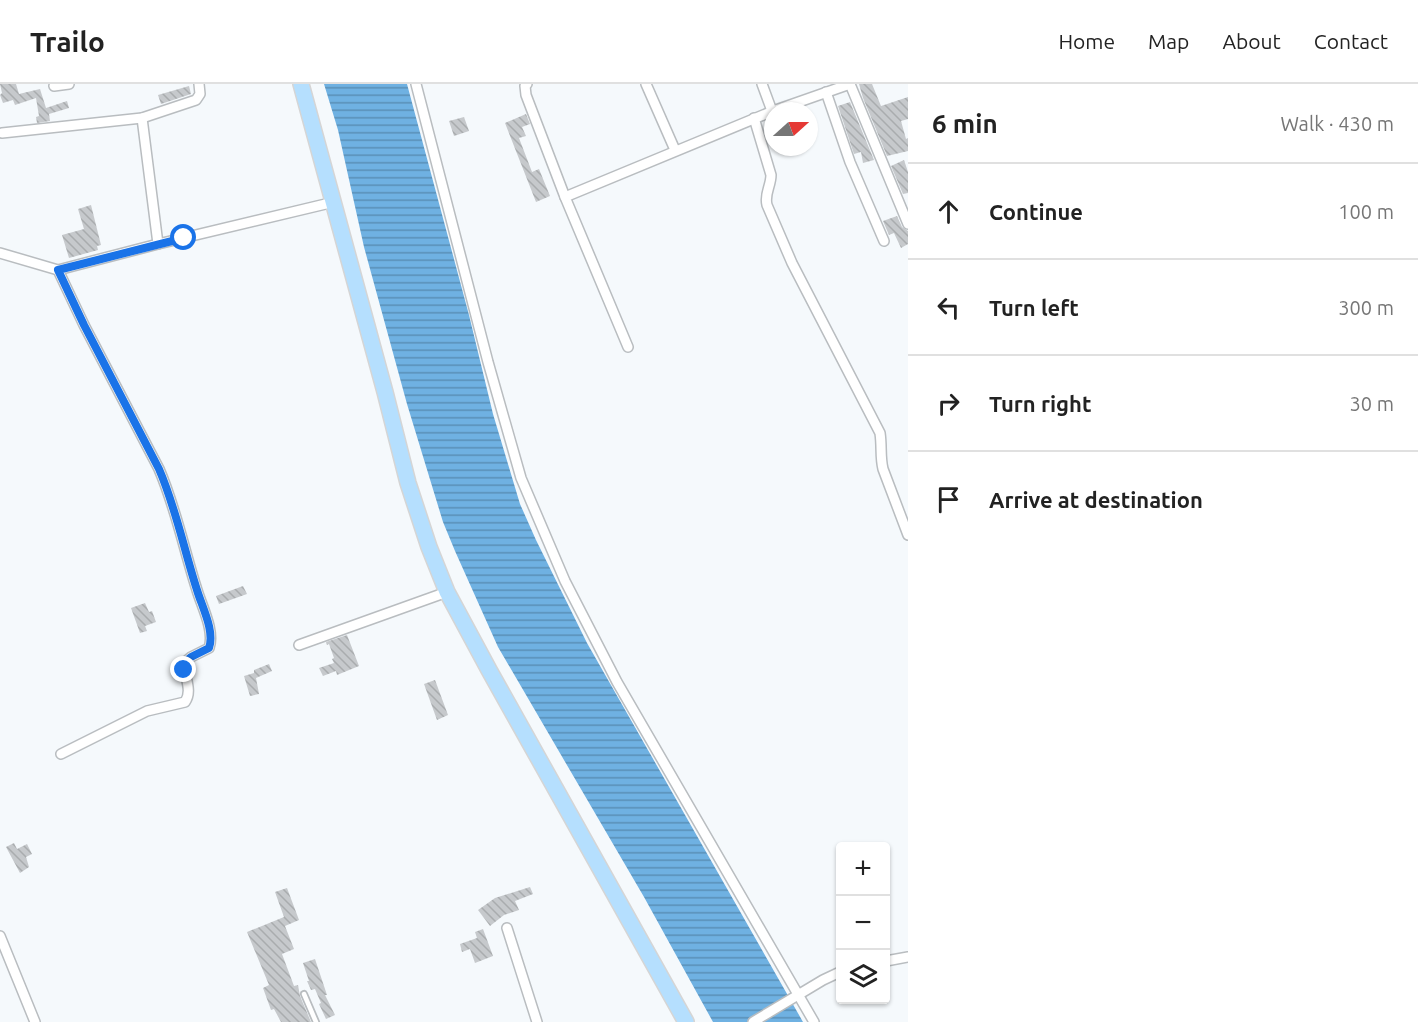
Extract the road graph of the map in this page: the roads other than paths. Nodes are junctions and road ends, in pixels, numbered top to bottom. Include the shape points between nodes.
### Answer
1 (69, 84) edge
2 (199, 84) edge
3 (301, 84) edge
4 (416, 84) edge
5 (527, 84) edge
6 (645, 84) edge
7 (762, 84) edge
8 (850, 84) edge
9 (54, 86) dead end
10 (826, 92) junction
11 (769, 102) edge
12 (798, 102) edge
13 (764, 114) edge
14 (142, 118) junction
15 (754, 118) junction
16 (2, 133) dead end
17 (675, 150) junction
18 (565, 197) junction
19 (334, 202) junction
20 (908, 224) edge
21 (884, 241) dead end
22 (158, 243) junction
23 (0, 253) edge
24 (58, 270) junction
25 (627, 347) dead end
26 (908, 535) edge
27 (447, 591) junction
28 (299, 645) dead end
29 (61, 753) dead end
30 (507, 928) dead end
31 (0, 936) edge
32 (908, 957) edge
33 (890, 961) edge
34 (836, 974) edge
35 (304, 994) dead end
36 (799, 995) junction
37 (35, 1022) edge
38 (316, 1022) edge
39 (537, 1022) edge
40 (686, 1022) edge
41 (753, 1022) edge
42 (814, 1022) edge

1 - 9 street
2 - 14 street via 196,100
3 - 19 main road
4 - 36 street via 521,478 565,581 617,682
5 - 18 street via 526,96
6 - 17 street
7 - 11 street
8 - 10 street
8 - 20 street
10 - 12 street
10 - 21 street via 850,162
13 - 15 street
14 - 16 street
14 - 22 street
15 - 17 street
15 - 26 street via 771,175 767,206 792,263 880,433 883,469
17 - 18 street
18 - 25 street
19 - 22 street
19 - 27 main road via 408,483
22 - 24 street
23 - 24 street
24 - 29 street via 170,493 211,643 184,663 189,691 185,702 137,715
27 - 28 street
27 - 40 main road
30 - 39 street
31 - 37 street
32 - 33 street
34 - 36 street
35 - 38 lane
36 - 41 street
36 - 42 street

